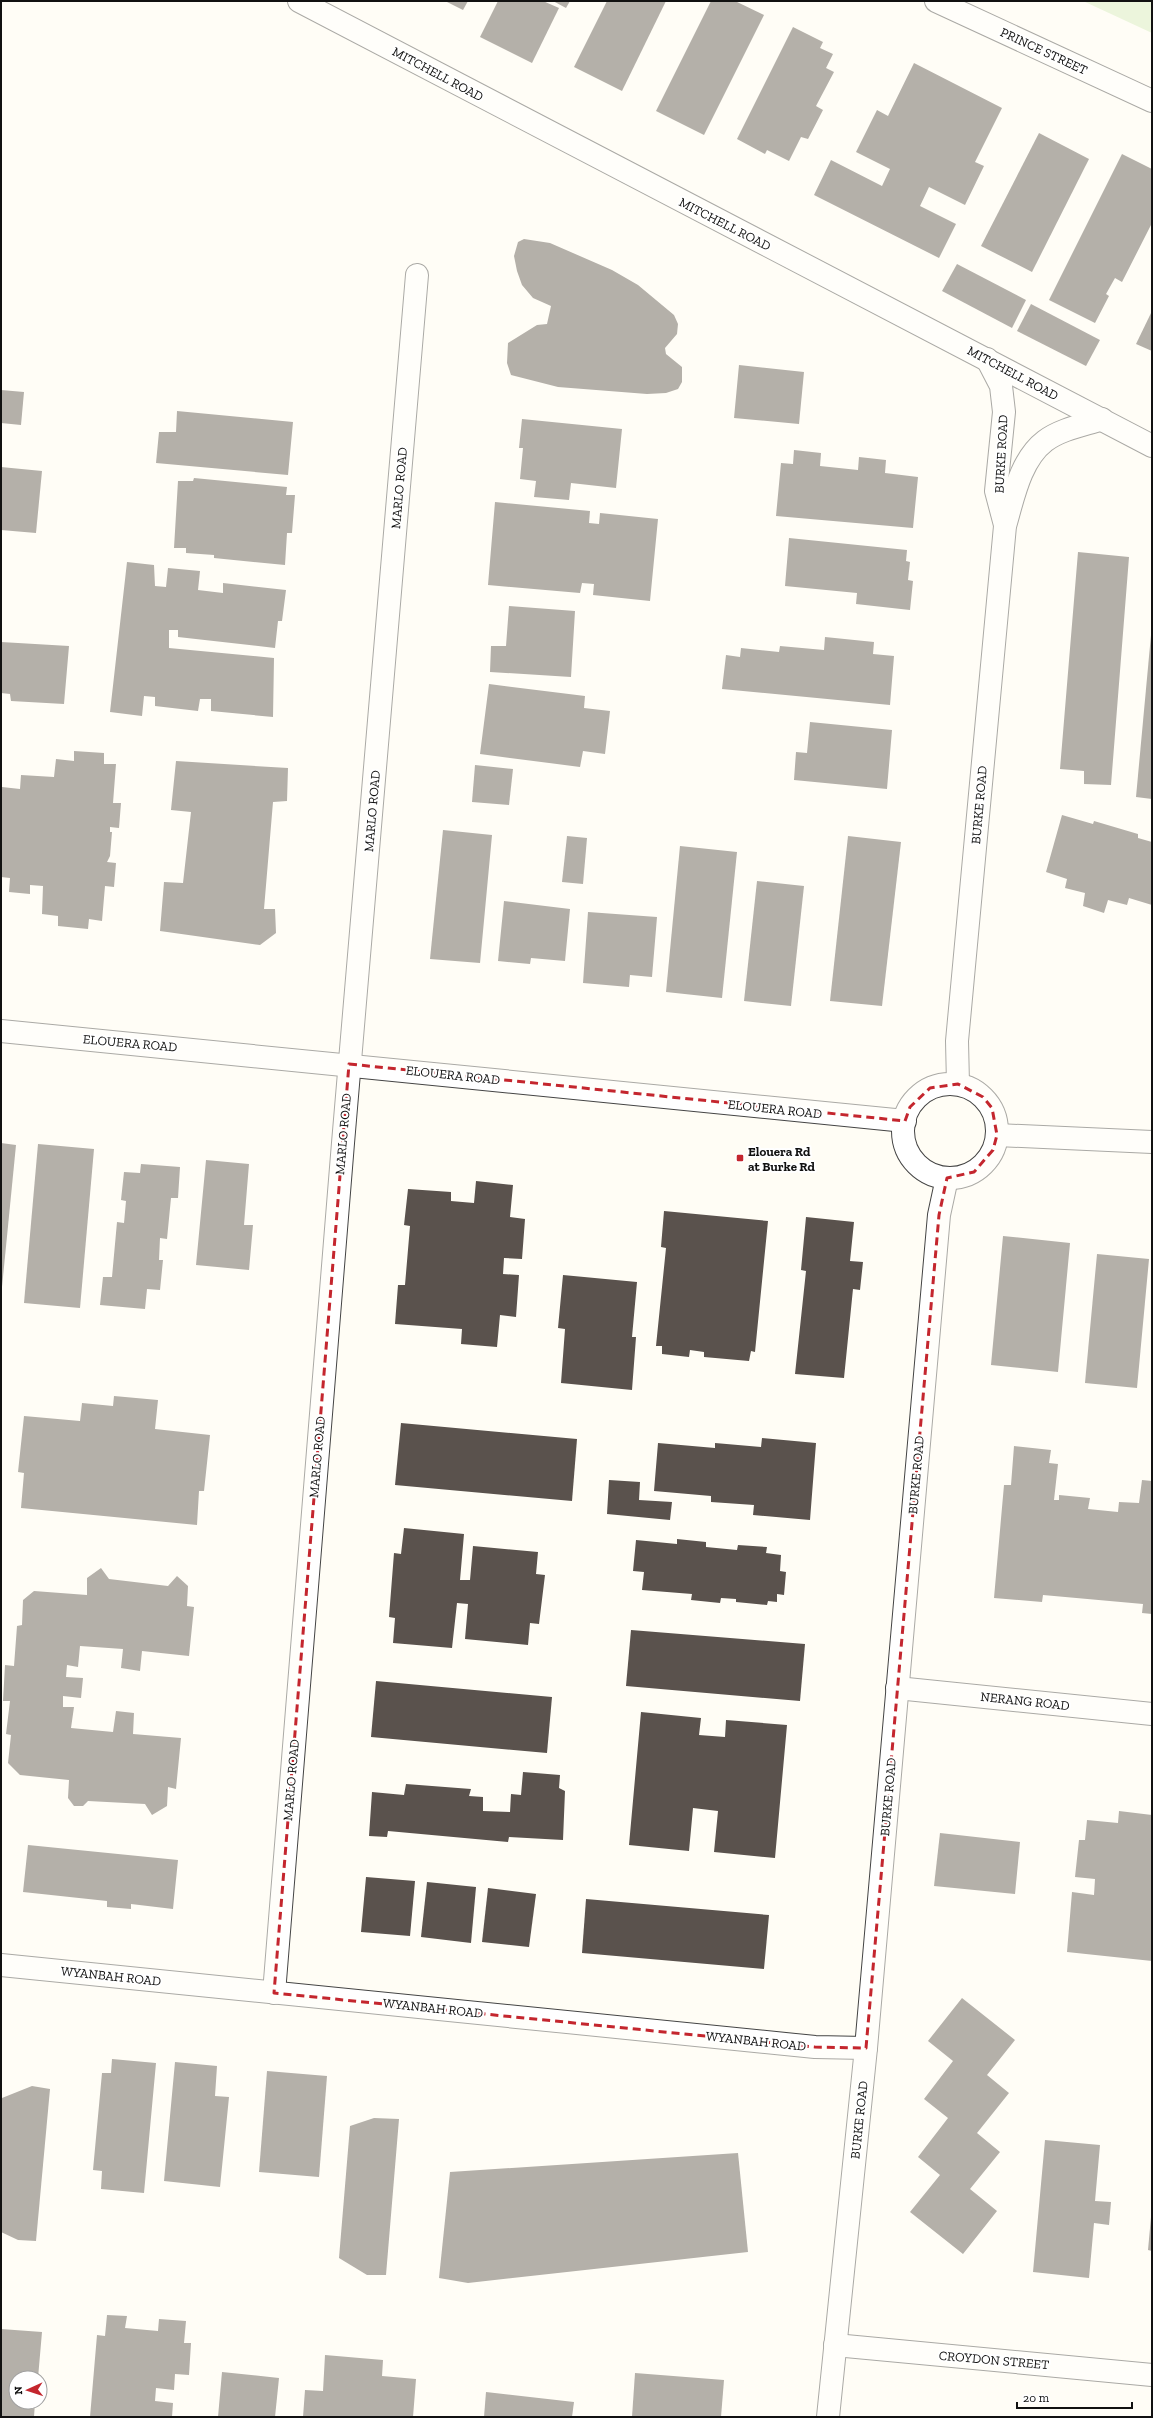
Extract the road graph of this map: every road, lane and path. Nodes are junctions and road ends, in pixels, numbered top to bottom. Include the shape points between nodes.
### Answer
1 (299, 1) edge
2 (936, 1) edge
3 (1152, 101) edge
4 (417, 275) dead end
5 (987, 359) junction
6 (1102, 419) junction
7 (1152, 446) edge
8 (1005, 526) junction
9 (1, 1031) edge
10 (349, 1064) junction
11 (958, 1084) junction
12 (904, 1121) junction
13 (997, 1135) junction
14 (1152, 1142) edge
15 (947, 1178) junction
16 (897, 1688) junction
17 (1152, 1714) edge
18 (1, 1965) edge
19 (274, 1993) junction
20 (866, 2048) junction
21 (835, 2345) junction
22 (1152, 2375) edge
23 (828, 2417) edge

1 - 5 street, MITCHELL ROAD
2 - 3 street, PRINCE STREET
4 - 10 street, MARLO ROAD
5 - 6 street, MITCHELL ROAD
5 - 8 street, BURKE ROAD via 1000,386 1004,412 996,491
6 - 7 street, MITCHELL ROAD
6 - 8 street, BURKE ROAD via 1062,432 1045,441 1034,453 1014,494
8 - 11 street, BURKE ROAD via 957,1041
9 - 10 street, ELOUERA ROAD
10 - 12 street, ELOUERA ROAD
10 - 19 street, MARLO ROAD
11 - 12 street via 930,1088 910,1107
11 - 13 street via 983,1097 992,1108
12 - 15 street via 904,1137 908,1152 924,1170
13 - 14 street
13 - 15 street via 986,1162 974,1172 961,1177
15 - 16 street, BURKE ROAD via 939,1215
16 - 17 street, NERANG ROAD
16 - 20 street, BURKE ROAD
18 - 19 street, WYANBAH ROAD
19 - 20 street, WYANBAH ROAD via 815,2047
20 - 21 street, BURKE ROAD
21 - 22 street, CROYDON STREET
21 - 23 street, BURKE ROAD

